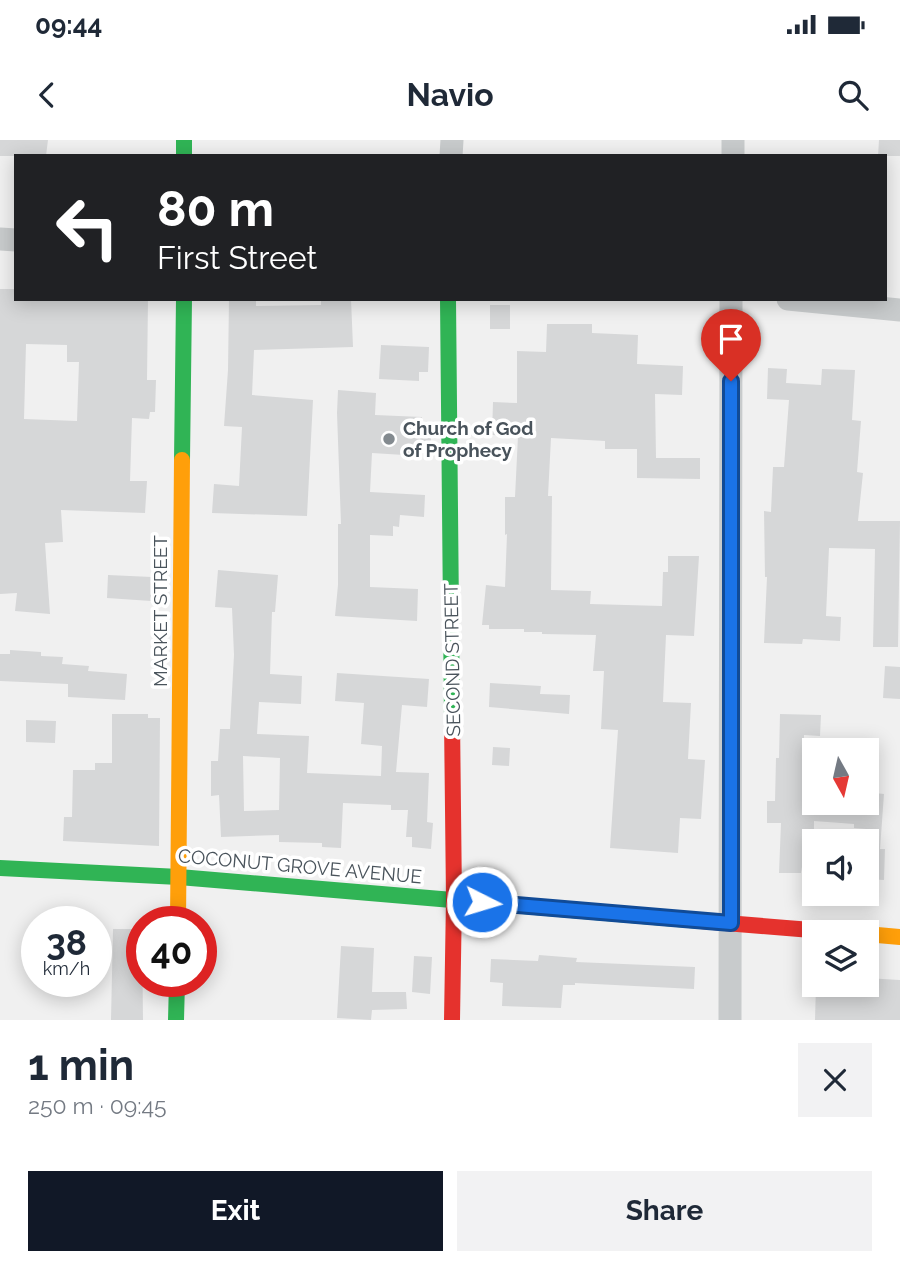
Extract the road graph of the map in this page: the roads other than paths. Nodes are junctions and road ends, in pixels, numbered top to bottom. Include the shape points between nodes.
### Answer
1 (184, 301) edge
2 (448, 301) edge
3 (731, 301) edge
4 (808, 301) edge
5 (900, 310) edge
6 (0, 868) edge
7 (179, 877) junction
8 (454, 900) junction
9 (178, 906) edge
10 (731, 923) junction
11 (802, 929) edge
12 (879, 935) edge
13 (900, 937) edge
14 (177, 997) edge
15 (176, 1020) edge
16 (452, 1020) edge
17 (730, 1020) edge

1 - 7 street, MARKET STREET
2 - 8 street, SECOND STREET
3 - 10 street
4 - 5 street
6 - 7 street, COCONUT GROVE AVENUE
7 - 8 street, COCONUT GROVE AVENUE
7 - 9 street, MARKET STREET
8 - 10 street, COCONUT GROVE AVENUE
8 - 16 street, SECOND STREET
10 - 11 street, COCONUT GROVE AVENUE
10 - 17 street
12 - 13 street
14 - 15 street

